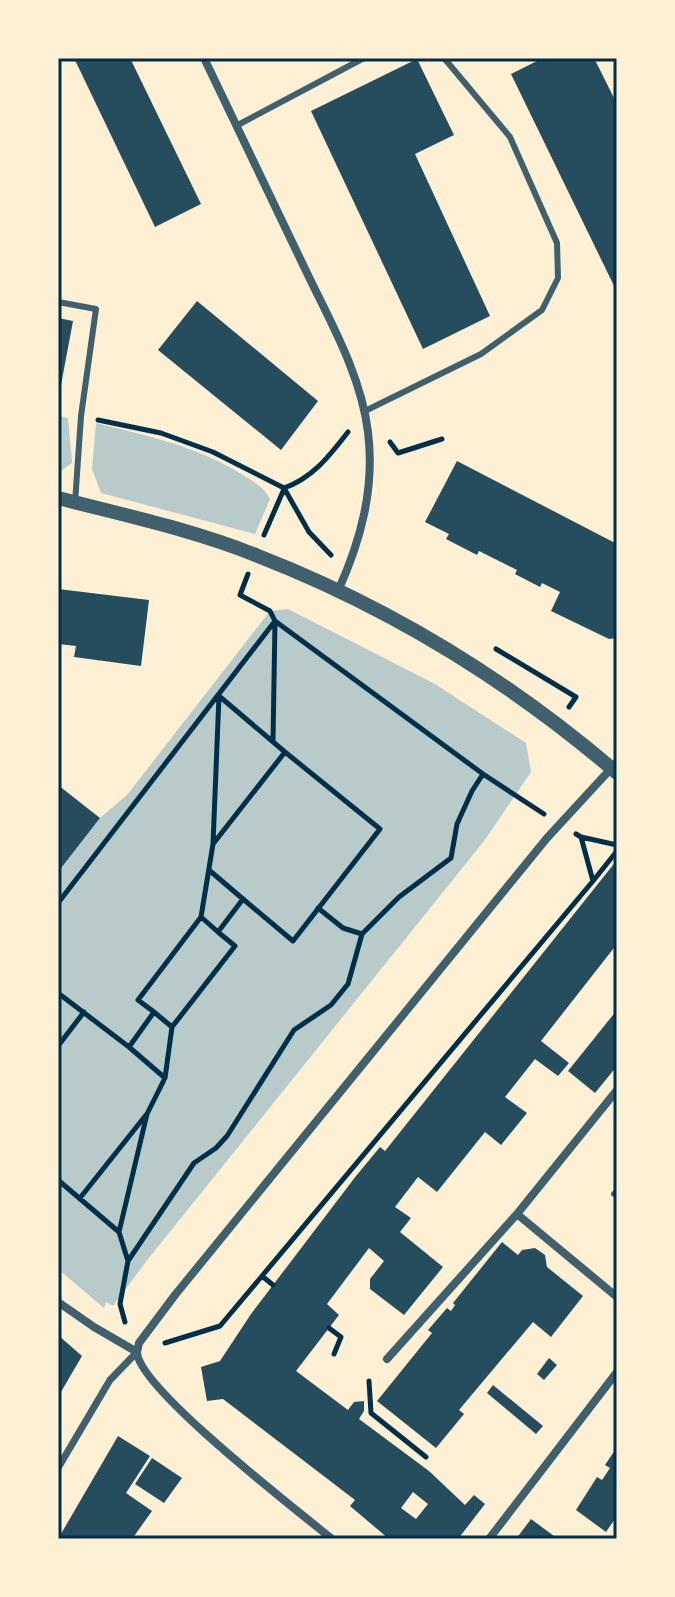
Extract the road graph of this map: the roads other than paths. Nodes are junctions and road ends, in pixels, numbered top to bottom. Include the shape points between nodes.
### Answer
1 (204, 58) edge
2 (364, 58) edge
3 (444, 58) edge
4 (236, 126) junction
5 (58, 302) edge
6 (365, 411) junction
7 (58, 498) edge
8 (75, 503) junction
9 (338, 591) junction
10 (615, 768) edge
11 (617, 1090) edge
12 (517, 1214) junction
13 (617, 1297) edge
14 (58, 1302) edge
15 (137, 1352) junction
16 (387, 1359) dead end
17 (617, 1372) edge
18 (58, 1468) edge
19 (332, 1539) edge
20 (489, 1539) edge

1 - 4 street
2 - 4 lane
3 - 6 lane via 510,137 557,243 558,278 542,310 481,354
4 - 6 street via 329,319
5 - 8 lane via 96,309
6 - 9 street via 368,497 358,543
7 - 8 street
8 - 9 street via 256,555
9 - 10 street via 469,662
10 - 15 street via 559,823 175,1295
11 - 12 street
12 - 13 street
12 - 16 street
14 - 15 street
15 - 18 street via 110,1380
15 - 19 street via 151,1379 218,1445
17 - 20 street

